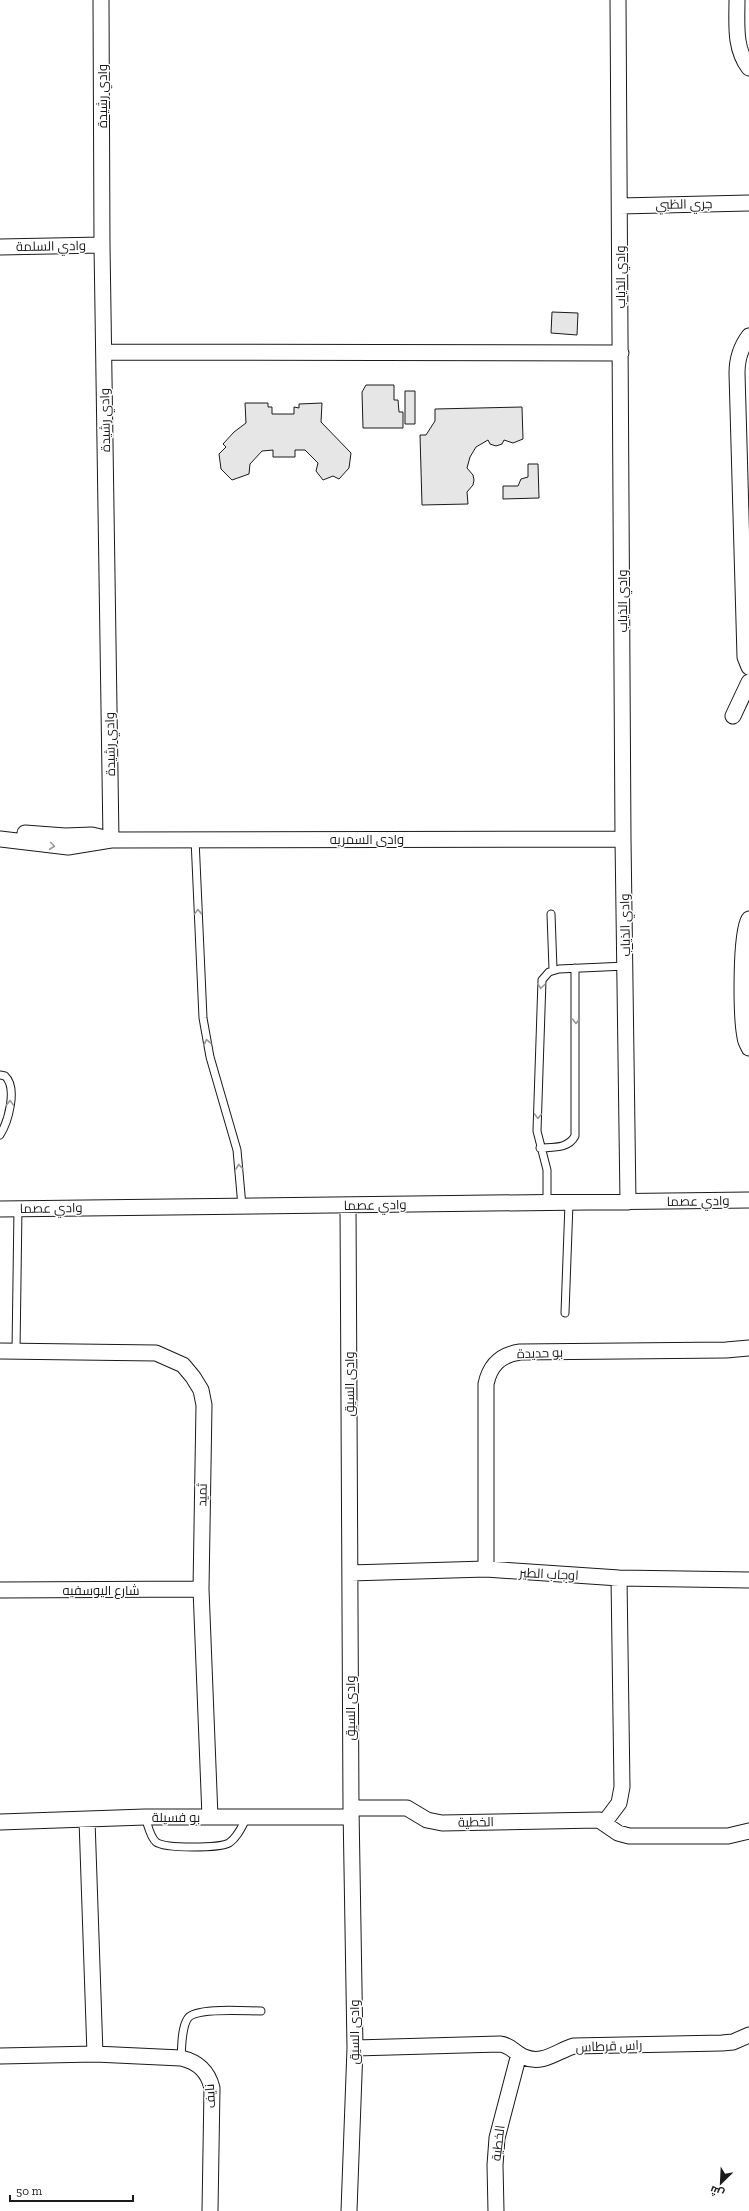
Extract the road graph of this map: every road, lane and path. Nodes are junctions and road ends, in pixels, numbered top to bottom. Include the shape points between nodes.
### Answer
1 (101, 0) edge
2 (618, 0) edge
3 (737, 0) edge
4 (749, 68) edge
5 (749, 203) edge
6 (620, 206) junction
7 (102, 245) junction
8 (0, 247) edge
9 (749, 336) edge
10 (104, 352) junction
11 (621, 353) junction
12 (744, 436) edge
13 (745, 511) edge
14 (749, 667) edge
15 (749, 682) edge
16 (733, 716) dead end
17 (0, 830) edge
18 (0, 839) edge
19 (195, 839) junction
20 (623, 839) junction
21 (111, 840) junction
22 (551, 914) dead end
23 (749, 919) edge
24 (626, 966) junction
25 (575, 968) junction
26 (553, 969) junction
27 (749, 1048) edge
28 (0, 1075) edge
29 (0, 1135) edge
30 (540, 1148) junction
31 (749, 1200) edge
32 (628, 1202) junction
33 (547, 1203) junction
34 (569, 1203) junction
35 (348, 1205) junction
36 (242, 1206) junction
37 (18, 1208) junction
38 (0, 1209) edge
39 (565, 1313) dead end
40 (749, 1348) edge
41 (0, 1351) edge
42 (16, 1351) junction
43 (486, 1569) junction
44 (350, 1573) junction
45 (619, 1578) junction
46 (749, 1580) edge
47 (201, 1589) junction
48 (0, 1590) edge
49 (351, 1812) junction
50 (145, 1817) junction
51 (210, 1817) junction
52 (247, 1817) junction
53 (87, 1820) junction
54 (0, 1822) edge
55 (604, 1823) junction
56 (749, 1831) edge
57 (261, 2011) dead end
58 (749, 2035) edge
59 (355, 2048) junction
60 (95, 2054) junction
61 (519, 2054) junction
62 (0, 2056) edge
63 (181, 2058) junction
64 (210, 2211) edge
65 (349, 2211) edge
66 (496, 2211) edge

1 - 7 street, وادي رشيدة
2 - 6 street, وادي الذياب
3 - 4 street via 737,43 741,58
5 - 6 street, جري الظبي
6 - 11 street, وادي الذياب
7 - 8 street, وادي السلمة
7 - 10 street, وادي رشيدة
9 - 12 street via 737,360
10 - 11 street
10 - 21 street, وادي رشيدة
11 - 20 street, وادي الذياب
12 - 13 street
13 - 14 street via 745,657
15 - 16 street
17 - 21 street, وادى السمريه via 64,836 92,835
18 -> 21 street, وادى السمريه via 68,847
19 - 20 street, وادى السمريه
19 - 21 street, وادى السمريه
36 -> 19 lane via 237,1150 210,1057 203,1018
20 - 24 street, وادي الذياب
22 - 26 lane
23 - 27 street via 744,936 743,1022
24 - 25 lane
24 - 32 street, وادي الذياب
25 - 26 lane
25 -> 30 lane via 575,1136 573,1141 564,1146
26 -> 30 lane via 545,975 540,985
29 -> 28 lane via 10,1113 10,1085 5,1076
30 - 33 lane via 547,1170
31 - 32 street, وادي عصما
32 - 34 street, وادي عصما
33 - 34 street, وادي عصما
33 - 35 street, وادي عصما
34 - 39 lane
35 - 36 street, وادي عصما
35 - 44 street, وادى السيق
36 - 37 street, وادي عصما
37 - 38 street, وادي عصما
37 - 42 lane
40 - 43 street, بو حديدة via 520,1352 498,1360 488,1373 486,1384
41 - 42 street, ثميد
42 - 47 street, ثميد via 150,1353 176,1361 194,1377 204,1405
43 - 44 street, اوجاب الطير
43 - 45 street, اوجاب الطير
44 - 49 street, وادى السيق
45 - 46 street, اوجاب الطير
45 - 55 street via 622,1788 619,1803
47 - 48 street, شارع اليوسفيه
47 - 51 street, ثميد
49 - 52 street, بو فسيلة
49 - 55 street, الخطية via 407,1808 427,1820 442,1823 593,1820
49 - 59 street, وادى السيق
50 - 51 street, بو فسيلة
50 - 52 lane via 153,1838 161,1845 209,1846 230,1842 239,1833
50 - 53 street, بو فسيلة
51 - 52 street, بو فسيلة
53 - 54 street, بو فسيلة
53 - 60 street
55 - 56 street, الخطية via 618,1833 629,1836 728,1836
57 - 63 lane via 201,2012 191,2015 185,2024
58 - 61 street, راس قرطاس via 733,2042 722,2043 574,2046 545,2058 527,2058
59 - 61 street, راس قرطاس via 500,2044 510,2046
59 - 65 street, وادى السيق
60 - 62 street, نايف
60 - 63 street, نايف
61 - 66 street, الخطية via 497,2138
63 - 64 street, نايف via 202,2068 207,2073 212,2088

